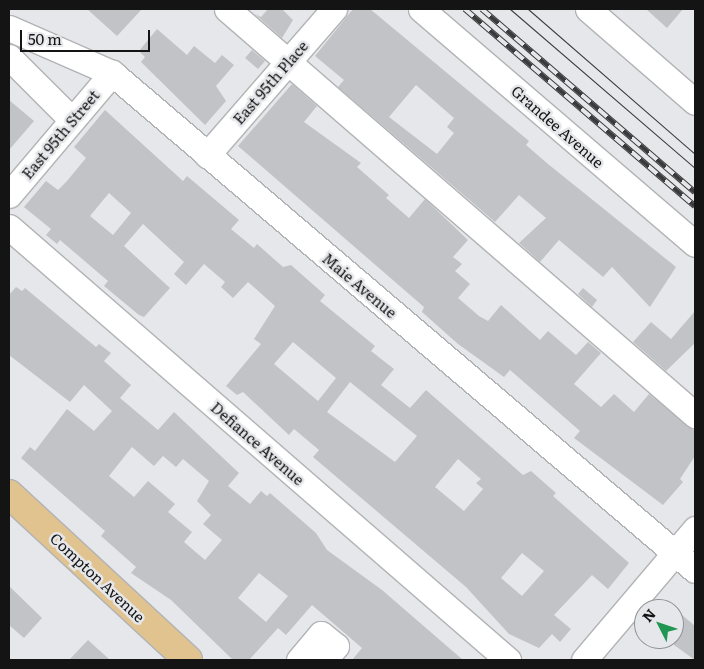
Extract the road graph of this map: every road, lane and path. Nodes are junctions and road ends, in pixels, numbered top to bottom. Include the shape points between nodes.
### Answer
1 (227, 9) edge
2 (334, 9) edge
3 (421, 9) edge
4 (588, 9) edge
5 (9, 28) edge
6 (9, 57) edge
7 (288, 62) junction
8 (112, 73) junction
9 (695, 102) edge
10 (72, 120) junction
11 (207, 155) junction
12 (9, 195) edge
13 (9, 226) edge
14 (695, 244) edge
15 (695, 415) edge
16 (9, 494) edge
17 (695, 529) edge
18 (676, 552) junction
19 (695, 570) edge
20 (188, 660) edge
21 (299, 660) edge
22 (324, 660) edge
23 (508, 660) edge
24 (584, 660) edge

1 - 7 street
2 - 7 street, East 95th Place
3 - 14 street, Grandee Avenue
4 - 9 street
5 - 8 street, Maie Avenue
6 - 10 street
7 - 11 street, East 95th Place
7 - 15 street
8 - 10 street, East 95th Street
8 - 11 street, Maie Avenue
10 - 12 street, East 95th Street
11 - 18 street, Maie Avenue
13 - 23 street, Defiance Avenue
16 - 20 main road, Compton Avenue
17 - 18 street
18 - 19 street, Maie Avenue
18 - 24 street
21 - 22 street via 321,634 336,646

